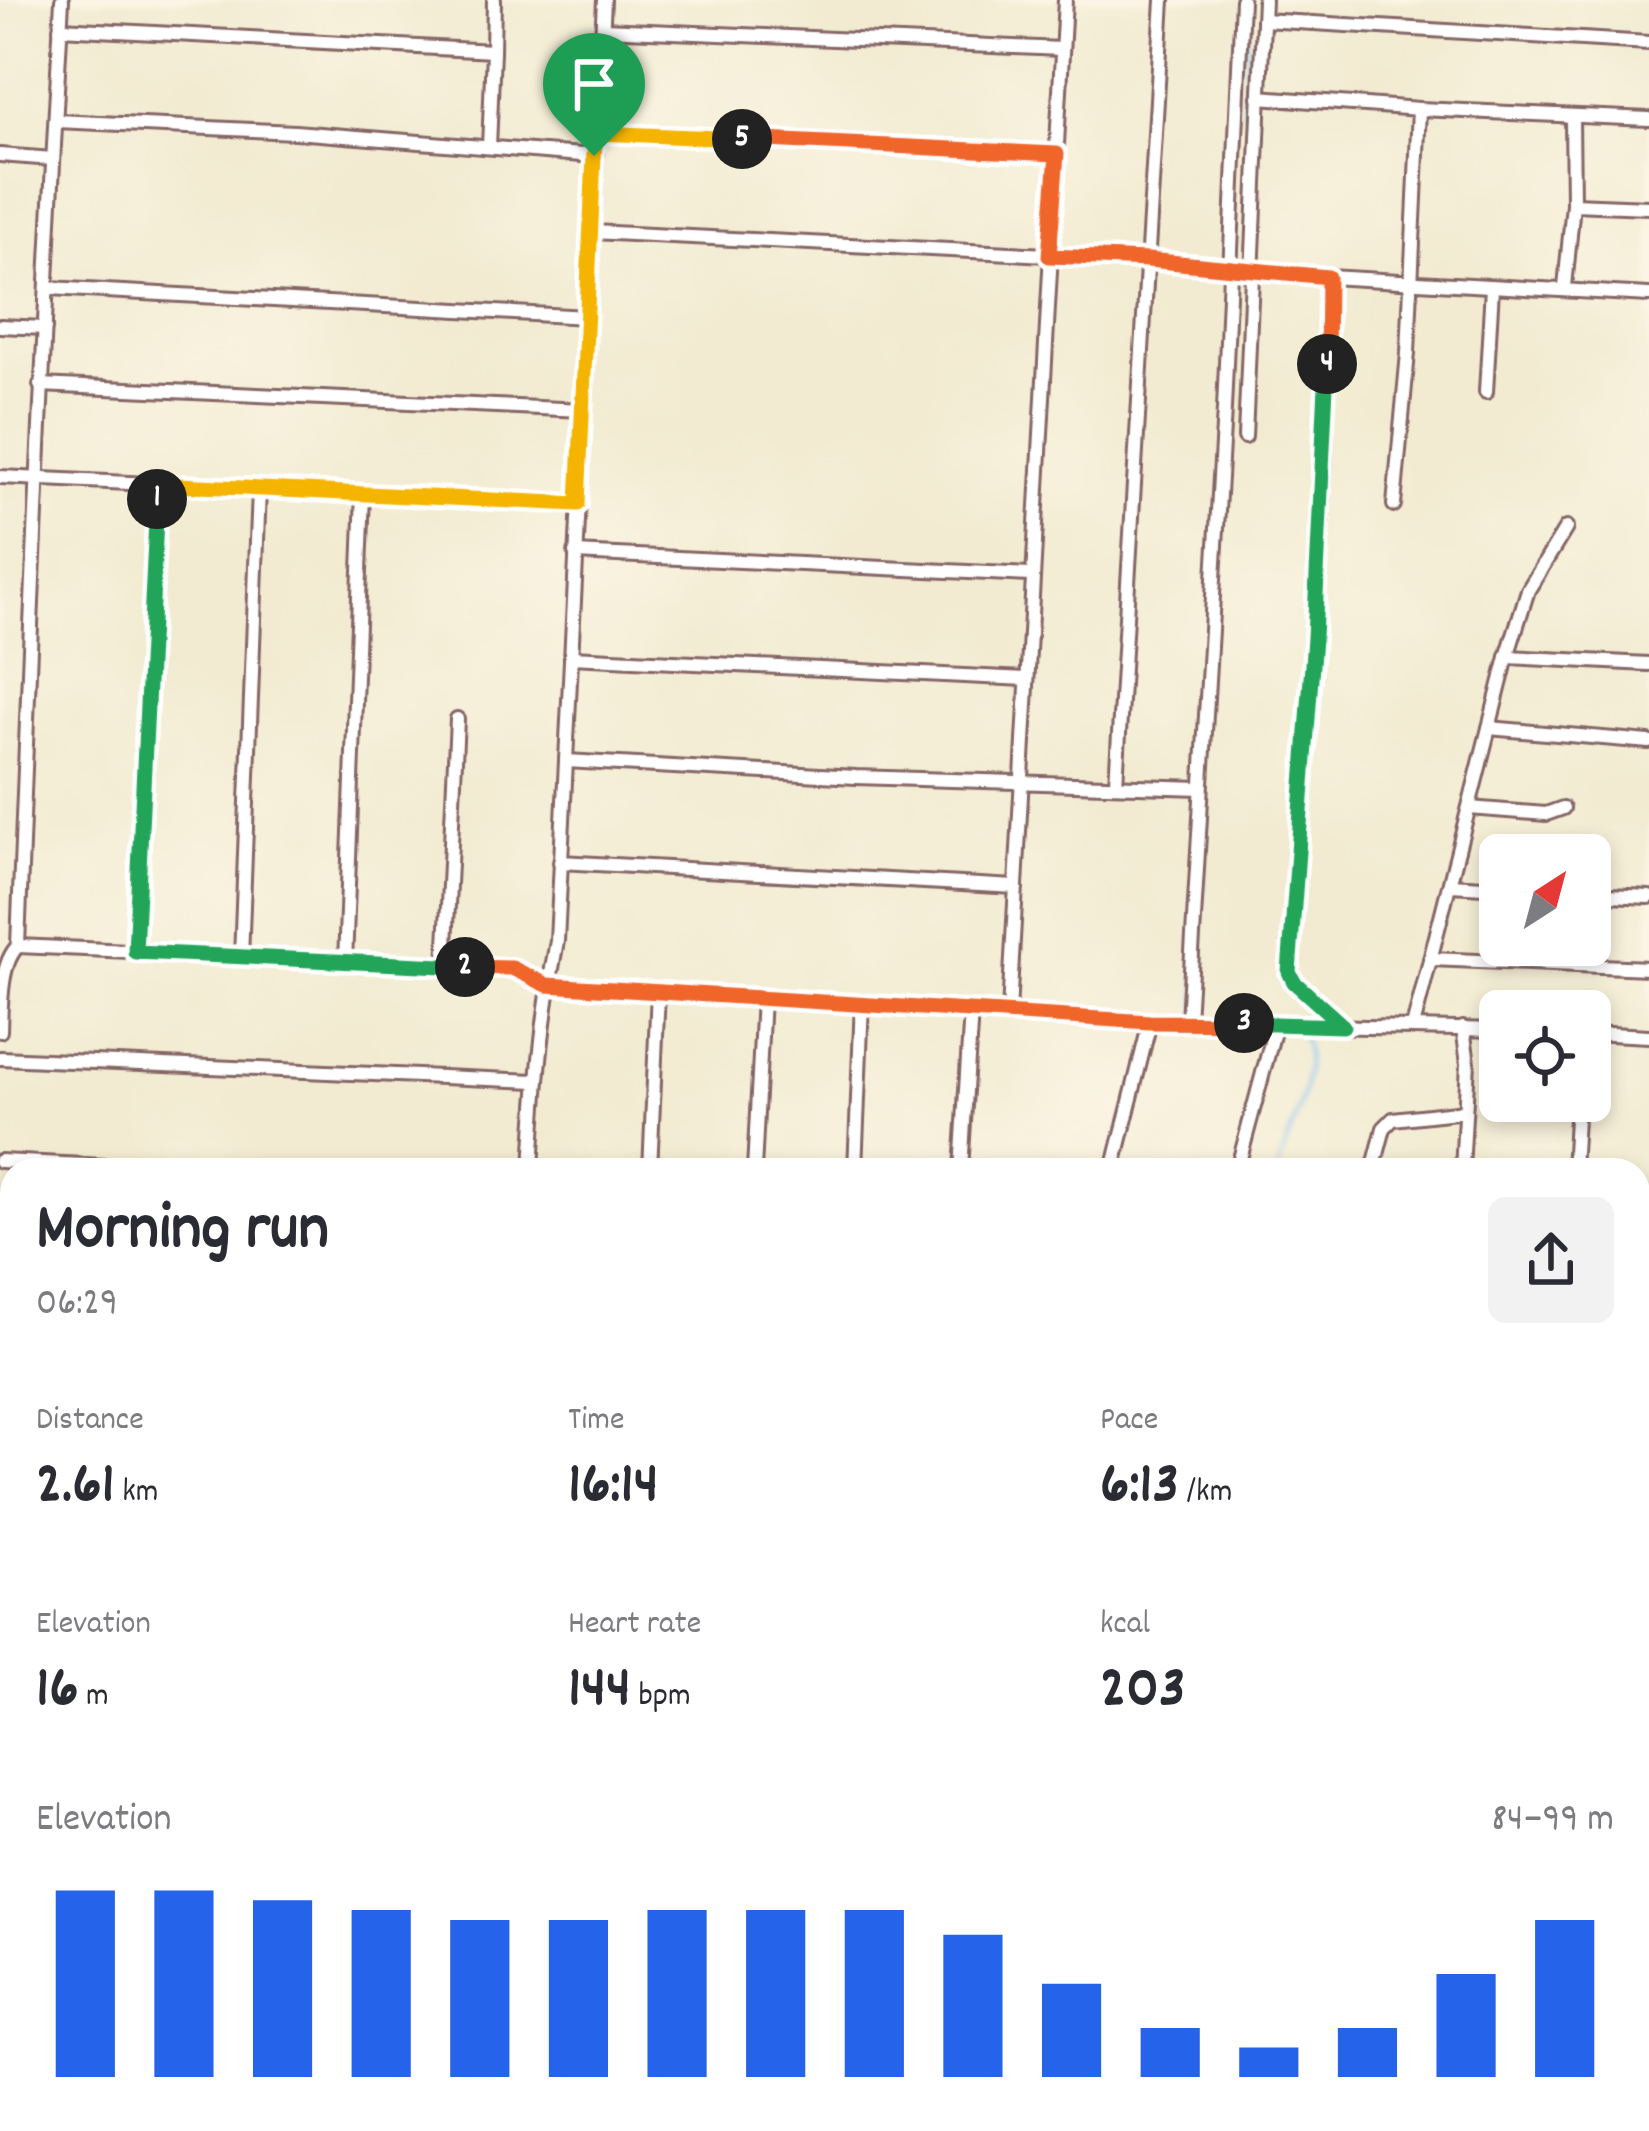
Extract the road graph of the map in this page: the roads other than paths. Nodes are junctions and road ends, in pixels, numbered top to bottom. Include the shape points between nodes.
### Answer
1 (62, 0) edge
2 (494, 0) edge
3 (604, 0) edge
4 (1065, 0) edge
5 (1163, 0) edge
6 (1242, 0) edge
7 (1264, 0) edge
8 (1263, 20) junction
9 (60, 28) junction
10 (603, 29) junction
11 (1649, 43) edge
12 (1062, 49) junction
13 (493, 51) junction
14 (1259, 97) junction
15 (1419, 110) junction
16 (1572, 117) junction
17 (1649, 119) edge
18 (56, 122) junction
19 (596, 133) junction
20 (489, 147) junction
21 (1057, 154) junction
22 (0, 155) edge
23 (594, 156) junction
24 (53, 160) junction
25 (1573, 204) junction
26 (1649, 207) edge
27 (592, 232) junction
28 (1049, 256) junction
29 (1148, 260) junction
30 (1230, 268) junction
31 (1252, 270) junction
32 (1328, 277) junction
33 (1409, 281) junction
34 (1492, 287) junction
35 (1565, 287) junction
36 (49, 288) junction
37 (1649, 295) edge
38 (587, 317) junction
39 (0, 326) edge
40 (45, 328) junction
41 (40, 385) junction
42 (1486, 392) dead end
43 (583, 410) junction
44 (1245, 437) dead end
45 (0, 478) edge
46 (39, 478) junction
47 (157, 484) junction
48 (259, 489) junction
49 (363, 494) junction
50 (578, 504) junction
51 (1394, 505) dead end
52 (1566, 529) dead end
53 (575, 553) junction
54 (1031, 575) junction
55 (571, 656) junction
56 (1507, 657) junction
57 (1649, 664) edge
58 (1026, 680) junction
59 (457, 719) dead end
60 (1489, 728) junction
61 (1649, 742) edge
62 (566, 761) junction
63 (1023, 780) junction
64 (1115, 784) junction
65 (1201, 788) junction
66 (1468, 808) junction
67 (1563, 808) dead end
68 (560, 862) junction
69 (1451, 885) junction
70 (1016, 887) junction
71 (1479, 887) edge
72 (1611, 895) edge
73 (1649, 897) edge
74 (18, 946) junction
75 (135, 952) junction
76 (242, 958) junction
77 (1430, 959) junction
78 (345, 963) junction
79 (445, 967) junction
80 (1649, 968) edge
81 (547, 985) junction
82 (658, 991) junction
83 (763, 998) junction
84 (862, 1002) junction
85 (971, 1010) junction
86 (1009, 1012) junction
87 (1188, 1021) junction
88 (1150, 1022) junction
89 (1276, 1024) junction
90 (1343, 1026) junction
91 (1413, 1028) junction
92 (1463, 1028) junction
93 (1479, 1029) edge
94 (0, 1031) edge
95 (1611, 1034) edge
96 (1649, 1036) edge
97 (0, 1058) edge
98 (536, 1081) junction
99 (1465, 1111) junction
100 (1576, 1122) edge
101 (533, 1158) edge
102 (651, 1158) edge
103 (755, 1158) edge
104 (856, 1158) edge
105 (962, 1158) edge
106 (1116, 1158) edge
107 (1240, 1158) edge
108 (1376, 1158) edge
109 (1463, 1158) edge
110 (1574, 1158) edge

1 - 9 street
2 - 13 street
3 - 10 street
4 - 12 street
5 - 29 street
6 - 30 street
7 - 8 street
8 - 11 street
8 - 14 street
9 - 13 street
9 - 18 street
10 - 12 street
10 - 19 street
12 - 21 street
13 - 20 street
14 - 15 street
14 - 31 street
15 - 16 street
15 - 33 street
16 - 17 street
16 - 25 street
18 - 20 street
18 - 24 street
19 - 21 street
19 - 23 street
20 - 23 street
21 - 28 street
22 - 24 street
23 - 27 street
24 - 36 street
25 - 26 street
25 - 35 street
27 - 28 street
27 - 38 street
28 - 29 street
28 - 54 street
29 - 30 street
29 - 64 street
30 - 31 street
30 - 65 street
31 - 32 street
31 - 44 street
32 - 33 street
32 - 90 street via 1323,482 1288,957 1294,982
33 - 34 street
33 - 51 street
34 - 35 street
34 - 42 street
35 - 37 street
36 - 38 street
36 - 40 street
38 - 43 street
39 - 40 street
40 - 41 street
41 - 43 street
41 - 46 street
43 - 50 street
45 - 46 street
46 - 47 street
46 - 74 street
47 - 48 street
47 - 75 street
48 - 49 street
48 - 76 street
49 - 50 street
49 - 78 street
50 - 53 street
52 - 56 street via 1528,590
53 - 54 street
53 - 55 street
54 - 58 street
55 - 58 street
55 - 62 street
56 - 57 street
56 - 60 street
58 - 63 street
59 - 79 street
60 - 61 street
60 - 66 street
62 - 63 street
62 - 68 street
63 - 64 street
63 - 70 street
64 - 65 street
65 - 87 street
66 - 67 street
66 - 69 street
68 - 70 street
68 - 81 street
69 - 71 street
69 - 77 street
70 - 86 street
72 - 73 street
74 - 75 street
74 - 94 street via 3,968
75 - 76 street
76 - 78 street
77 - 80 street
77 - 91 street
78 - 79 street
79 - 81 street via 512,968
81 - 82 street
81 - 98 street
82 - 83 street
82 - 102 street
83 - 84 street
83 - 103 street
84 - 85 street
84 - 104 street
85 - 86 street
85 - 105 street
86 - 88 street
87 - 88 street
87 - 89 street
88 - 106 street
89 - 90 street
89 - 107 street
90 - 91 street
91 - 92 street
92 - 93 street
92 - 99 street
95 - 96 street
97 - 98 street
98 - 101 street
99 - 108 street via 1393,1118
99 - 109 street
100 - 110 street

